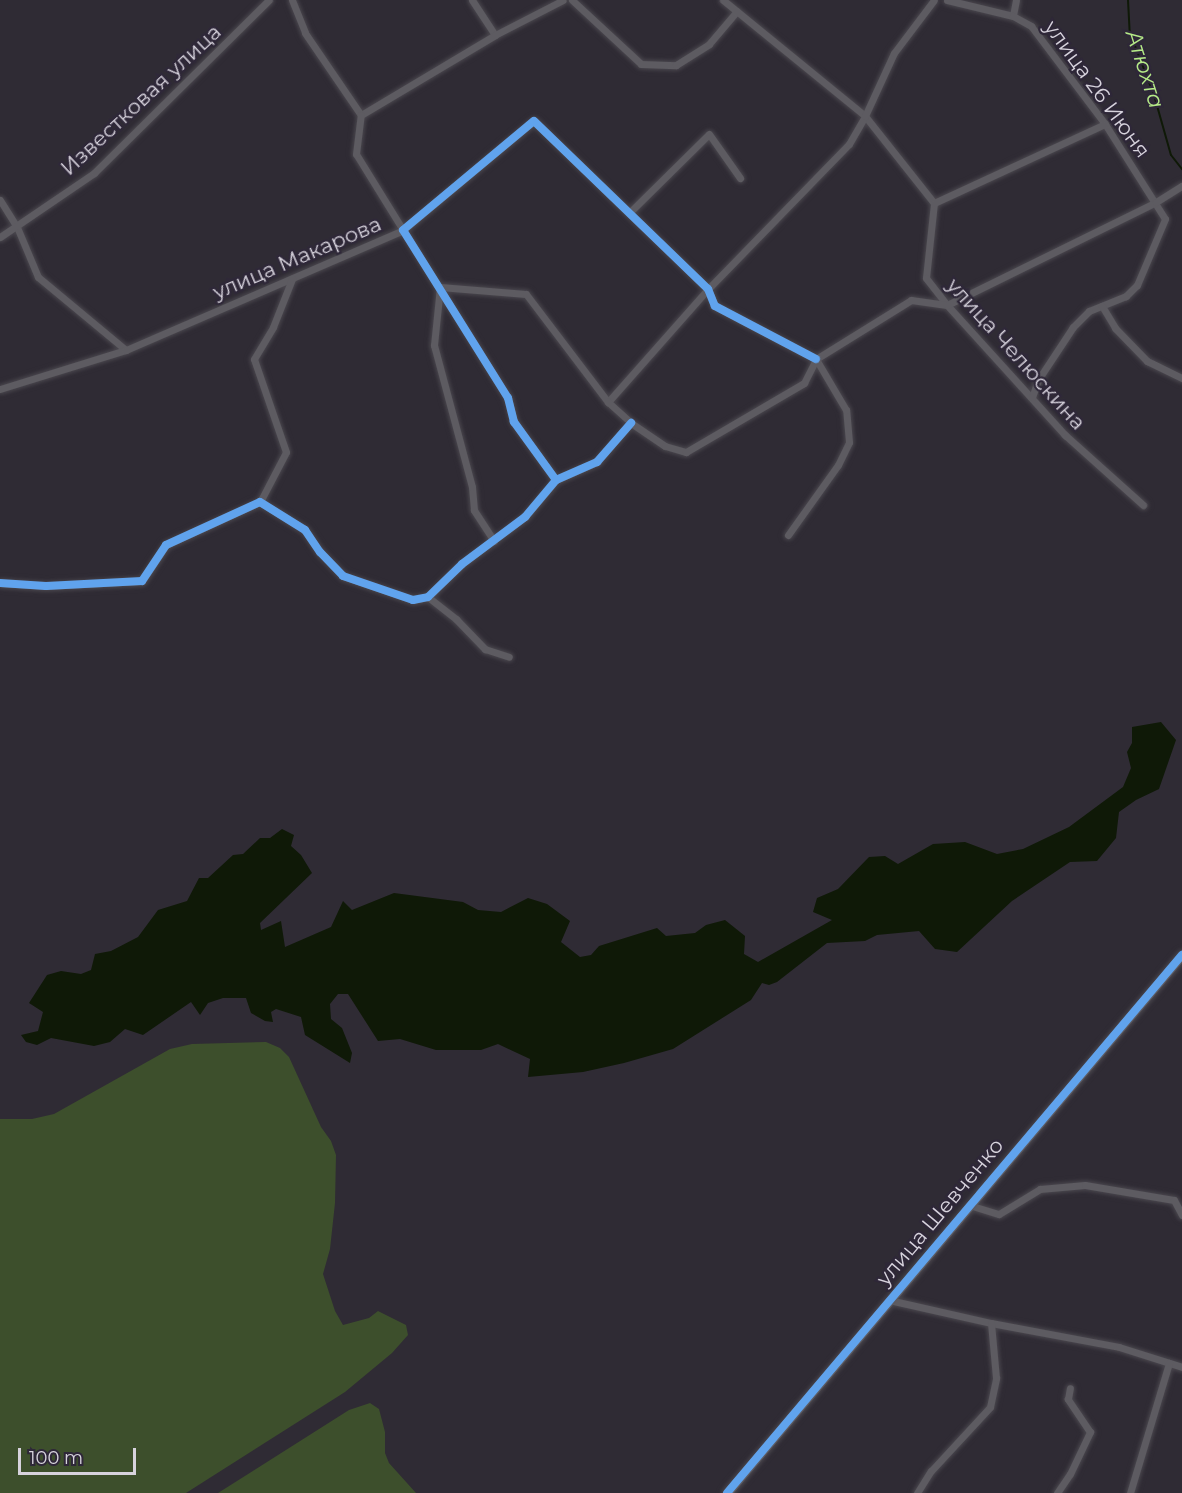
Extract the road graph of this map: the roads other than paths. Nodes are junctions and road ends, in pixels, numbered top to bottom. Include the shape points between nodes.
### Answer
1 (269, 0) edge
2 (292, 0) edge
3 (472, 0) edge
4 (563, 0) edge
5 (572, 0) edge
6 (723, 0) edge
7 (934, 0) edge
8 (947, 0) edge
9 (1016, 0) edge
10 (737, 11) junction
11 (1013, 16) junction
12 (495, 35) junction
13 (361, 115) junction
14 (865, 117) junction
15 (1105, 124) junction
16 (740, 178) dead end
17 (1182, 186) edge
18 (0, 200) edge
19 (1156, 202) junction
20 (934, 203) junction
21 (629, 213) junction
22 (17, 226) junction
23 (403, 230) junction
24 (0, 237) edge
25 (292, 279) junction
26 (440, 287) junction
27 (708, 289) junction
28 (947, 305) junction
29 (1102, 306) junction
30 (126, 350) junction
31 (816, 359) junction
32 (1182, 378) edge
33 (0, 389) edge
34 (1032, 397) junction
35 (608, 402) junction
36 (631, 423) junction
37 (556, 480) junction
38 (260, 501) junction
39 (1143, 506) dead end
40 (788, 535) dead end
41 (494, 542) junction
42 (0, 583) edge
43 (428, 597) junction
44 (509, 657) dead end
45 (1182, 955) edge
46 (969, 1205) junction
47 (1182, 1215) edge
48 (889, 1300) junction
49 (991, 1323) junction
50 (1169, 1363) junction
51 (1182, 1367) edge
52 (1070, 1388) dead end
53 (727, 1493) edge
54 (917, 1493) edge
55 (1057, 1493) edge
56 (1130, 1493) edge

1 - 22 street, Известковая улица via 94,173
2 - 13 street via 305,33
3 - 12 street
4 - 12 street
5 - 10 street via 641,64 676,65 709,44
6 - 10 street
7 - 14 street via 894,53
8 - 11 street
9 - 11 street, улица 26 Июня
10 - 14 street
11 - 15 street, улица 26 Июня via 1031,26
12 - 13 street
13 - 23 street, улица Макарова via 356,154
14 - 20 street
14 - 27 street via 849,144
15 - 19 street, улица 26 Июня
15 - 20 street
16 - 21 street via 709,134
17 - 19 street
18 - 22 street
19 - 28 street
19 - 29 street via 1165,219 1137,285 1126,296
20 - 28 street, улица Челюскина via 926,278
21 - 23 street via 534,121
21 - 27 street
22 - 24 street, Известковая улица
22 - 30 street via 38,277
23 - 25 street, улица Макарова
23 - 26 street
25 - 30 street, улица Макарова
25 - 38 street via 273,327 254,359 286,452
26 - 35 street via 526,294
26 - 37 street via 508,398 514,422
26 - 41 street via 434,345 472,487 474,510
27 - 31 street via 715,306
27 - 35 street
28 - 31 street via 911,300
28 - 34 street, улица Челюскина
29 - 32 street via 1115,328 1139,354
29 - 34 street via 1089,311 1073,327 1038,380
30 - 33 street, улица Макарова
31 - 36 street via 804,383 686,452 664,446
31 - 40 street via 846,410 849,442 838,465
34 - 39 street, улица Челюскина via 1065,435
35 - 36 street
36 - 37 street via 597,462
37 - 41 street via 525,517
38 - 42 street via 166,545 142,581 46,586
38 - 43 street via 305,530 343,576 413,600
41 - 43 street via 462,564
43 - 44 street via 486,649
45 - 46 street, улица Шевченко
46 - 47 street via 999,1214 1040,1189 1085,1185 1173,1200
46 - 48 street, улица Шевченко
48 - 49 street
48 - 53 street, улица Шевченко
49 - 50 street via 1119,1347
49 - 54 street via 996,1378 990,1407 931,1471
50 - 51 street
50 - 56 street
52 - 55 street via 1068,1399 1090,1432

